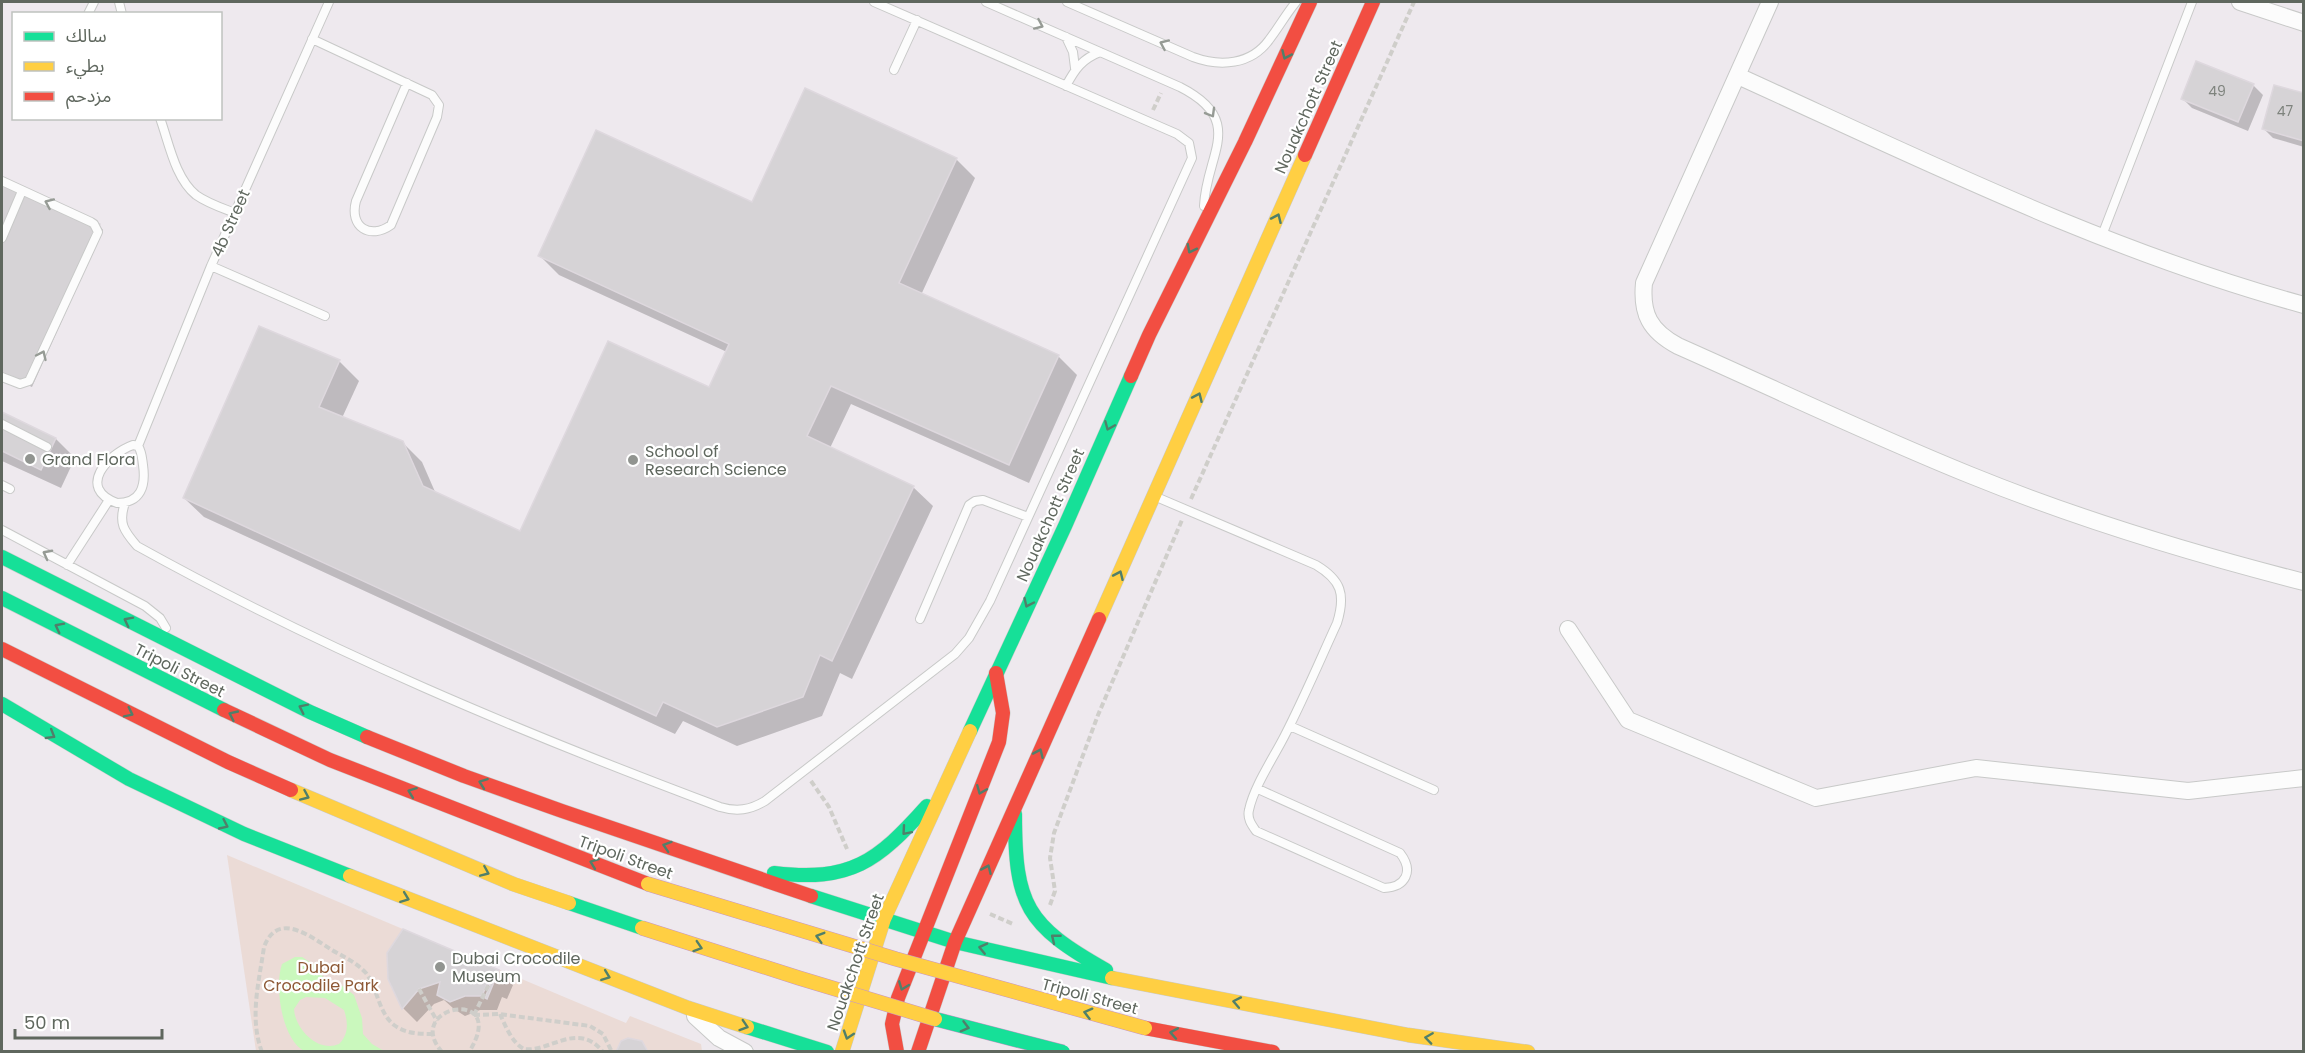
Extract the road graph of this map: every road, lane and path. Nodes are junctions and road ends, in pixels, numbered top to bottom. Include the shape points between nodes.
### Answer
1 (328, 2) edge
2 (874, 2) edge
3 (986, 2) edge
4 (1067, 2) edge
5 (1296, 2) edge
6 (1310, 2) edge
7 (1373, 2) edge
8 (1414, 2) edge
9 (1770, 2) edge
10 (2192, 2) edge
11 (2240, 2) edge
12 (917, 20) junction
13 (2304, 23) edge
14 (1066, 37) junction
15 (312, 39) junction
16 (1100, 52) junction
17 (1075, 68) junction
18 (894, 70) dead end
19 (1738, 76) junction
20 (407, 83) junction
21 (1066, 86) junction
22 (161, 120) edge
23 (2, 181) edge
24 (22, 190) junction
25 (235, 213) junction
26 (1206, 221) junction
27 (2, 238) edge
28 (2101, 238) junction
29 (211, 266) junction
30 (2304, 305) edge
31 (325, 316) dead end
32 (2, 376) edge
33 (2, 424) edge
34 (138, 446) junction
35 (47, 447) dead end
36 (1154, 496) junction
37 (109, 500) junction
38 (125, 503) junction
39 (1186, 510) junction
40 (1028, 517) junction
41 (2, 530) edge
42 (2, 557) edge
43 (67, 565) junction
44 (2304, 582) edge
45 (2, 598) edge
46 (920, 619) dead end
47 (1568, 629) dead end
48 (177, 646) junction
49 (2, 649) edge
50 (996, 673) junction
51 (2, 704) edge
52 (1290, 726) junction
53 (804, 771) junction
54 (2304, 778) edge
55 (944, 786) junction
56 (1258, 789) junction
57 (1434, 790) dead end
58 (1015, 806) junction
59 (723, 865) junction
60 (855, 868) junction
61 (1034, 916) junction
62 (884, 919) junction
63 (924, 932) junction
64 (955, 942) junction
65 (1122, 980) junction
66 (489, 984) dead end
67 (419, 989) dead end
68 (688, 1008) junction
69 (500, 1014) junction
70 (474, 1015) junction
71 (437, 1021) junction
72 (434, 1034) junction
73 (612, 1049) edge
74 (262, 1052) edge
75 (442, 1052) edge
76 (469, 1052) edge
77 (604, 1052) edge
78 (745, 1052) edge
79 (827, 1052) edge
80 (842, 1052) edge
81 (897, 1052) edge
82 (918, 1052) edge
83 (1063, 1052) edge
84 (1273, 1052) edge
85 (1528, 1052) edge

1 - 15 lane, 4b Street
2 - 12 lane
3 -> 14 lane
5 -> 4 lane via 1256,53 1225,64 1193,57
6 -> 26 main road, Nouakchott Street
36 -> 7 main road, Nouakchott Street
8 - 39 path
9 - 19 street
10 - 28 lane
11 - 13 street
12 - 18 lane
12 - 21 lane
14 - 16 lane
14 - 17 lane
15 - 20 lane
15 - 25 lane, 4b Street
16 - 17 lane
16 -> 26 lane via 1195,94 1207,105 1219,136 1205,195
17 - 21 lane
19 - 28 street
19 - 44 street via 1644,283 1645,314 1664,339 1971,475 2139,536
20 - 20 lane via 432,95 439,111 391,225 384,230 367,231 355,219 353,210
21 - 40 lane via 1184,138 1192,158
22 - 25 lane via 189,189
23 - 24 lane
24 - 27 lane
32 -> 24 lane via 20,384 30,381 98,232 91,222
25 - 29 lane, 4b Street
26 -> 50 main road, Nouakchott Street via 1149,335
28 - 30 street via 2175,266
29 - 31 lane
29 - 34 lane, 4b Street
33 - 35 lane
34 - 37 lane via 128,447 99,471 98,487
34 - 38 lane via 143,488
36 - 39 lane
58 -> 36 main road, Nouakchott Street
37 - 38 lane
37 - 43 lane
38 - 53 lane via 120,517 126,533 144,550 301,631 431,692 574,752 731,810 755,807
39 - 52 lane via 1316,565 1330,573 1340,588 1343,606 1337,623
39 - 61 path via 1098,716 1054,833 1050,858 1054,898
40 - 46 lane via 983,500 969,505
40 - 53 lane via 969,638 939,668
43 -> 41 lane
48 -> 42 main road
43 - 48 lane via 153,612
84 -> 45 main road, Tripoli Street, bridge via 1145,1028 1020,995 648,884 330,760 195,697
47 - 54 street via 1628,720 1816,798 1976,768 2188,791
59 -> 48 main road via 409,754 310,712
49 -> 83 main road, bridge via 228,762 513,884 886,1006
50 - 55 main road, Nouakchott Street
50 -> 63 main road via 1003,712 999,742
51 -> 68 main road via 120,774 244,834
52 - 56 lane
52 - 57 lane
53 - 60 path via 829,807
55 -> 60 main road via 885,851
55 - 62 main road, Nouakchott Street
56 - 56 lane via 1248,812 1256,831 1384,888 1395,888 1403,881 1407,861 1400,853
58 - 61 main road via 1016,867
64 -> 58 main road, Nouakchott Street
59 - 60 main road via 808,877
59 - 62 main road
65 -> 61 main road via 1058,941
62 - 63 main road
62 -> 80 main road, Nouakchott Street
63 - 64 main road
63 -> 81 main road via 894,1011
65 -> 64 main road
64 - 82 main road, Nouakchott Street
85 -> 65 main road via 1408,1035
66 - 70 path
67 - 71 path
68 - 78 street via 709,1031
68 -> 79 main road
69 - 70 path
69 - 73 path via 590,1026 603,1034
69 - 77 path via 515,1042 524,1049 538,1050 581,1039
70 - 71 path via 465,1009 453,1009
70 - 76 path via 478,1030
71 - 72 path
72 - 74 path via 411,1033 394,1024 382,1009 372,982 358,966 302,931 289,928 276,931 264,947 255,1018
72 - 75 path
73 - 77 path

